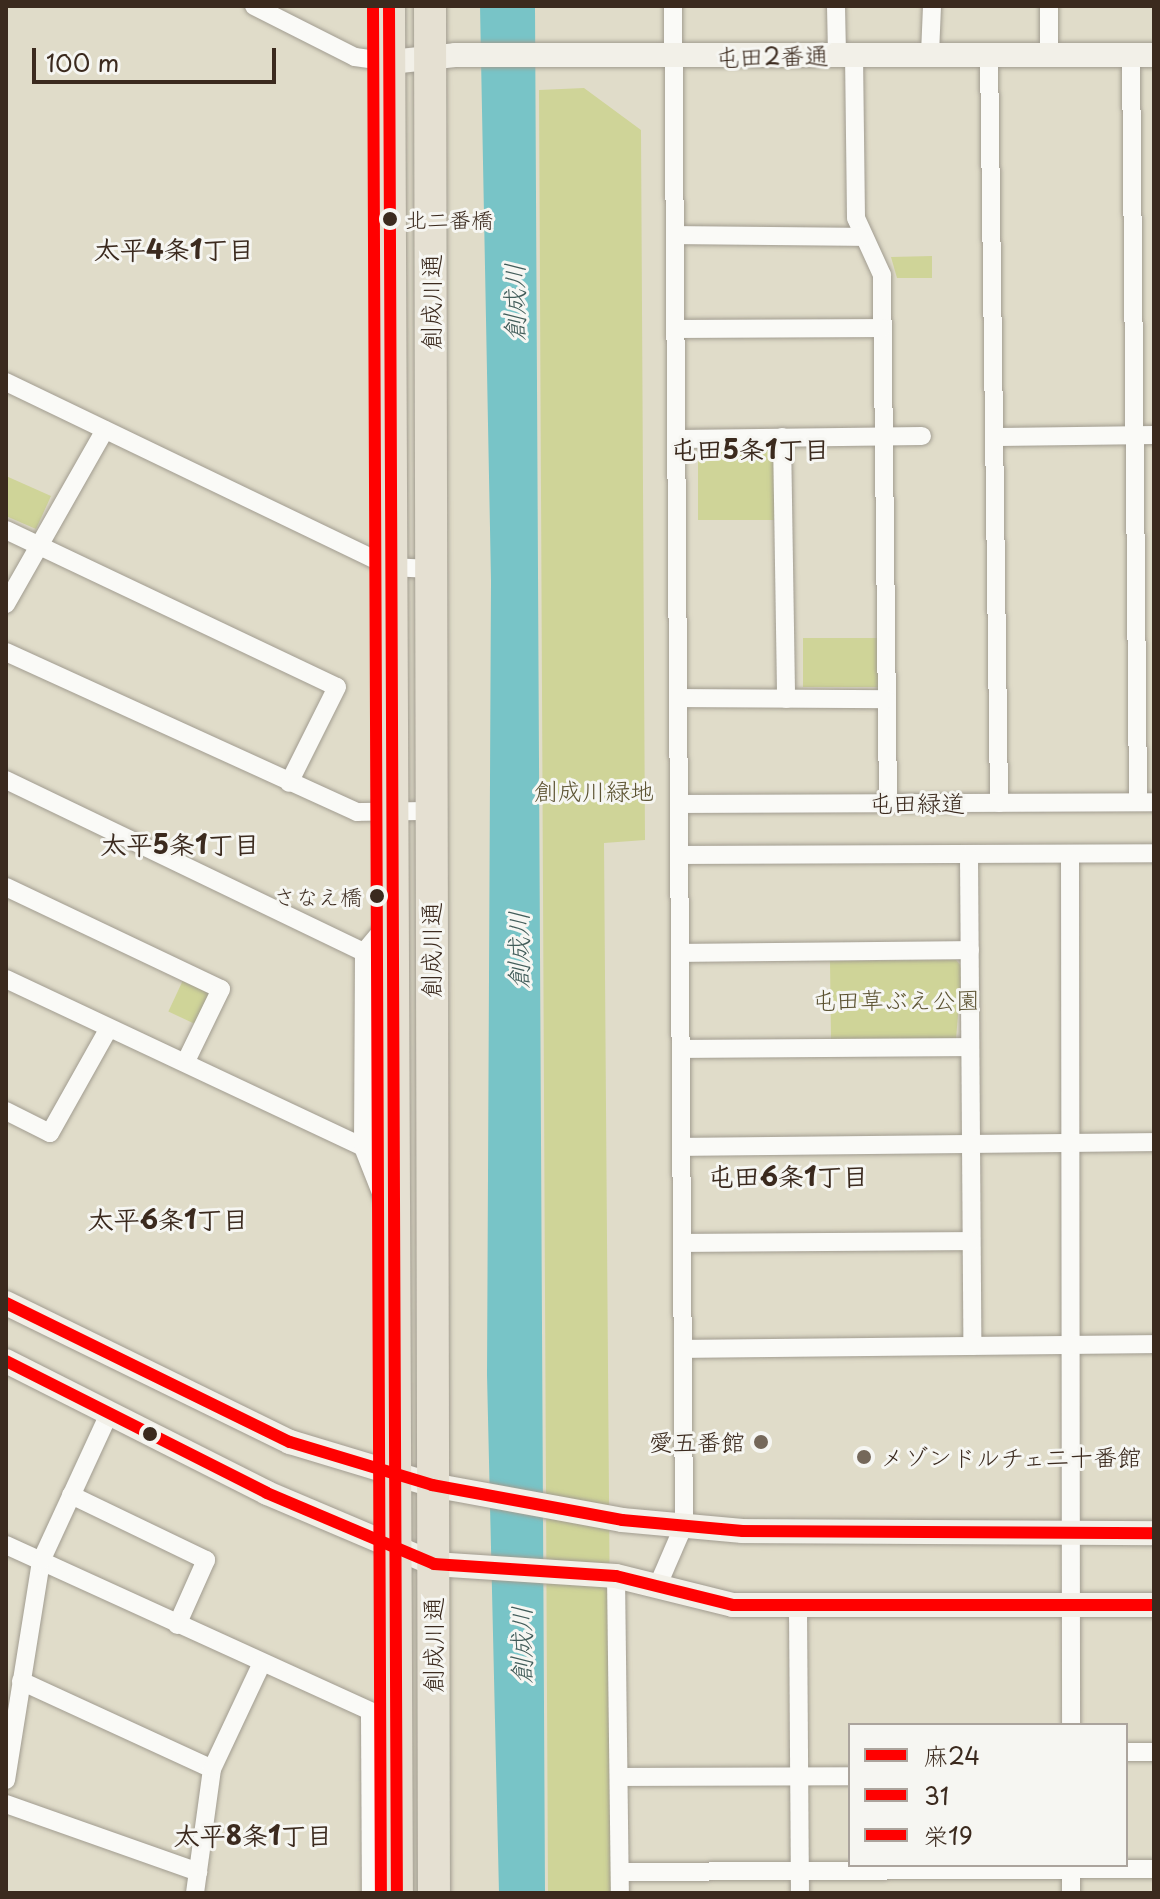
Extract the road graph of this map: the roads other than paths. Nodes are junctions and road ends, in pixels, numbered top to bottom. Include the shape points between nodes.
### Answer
1 (254, 6) edge
2 (389, 6) edge
3 (430, 6) edge
4 (673, 6) edge
5 (836, 6) edge
6 (932, 6) edge
7 (1049, 6) edge
8 (845, 54) junction
9 (930, 54) junction
10 (989, 55) junction
11 (1049, 55) junction
12 (1142, 55) edge
13 (672, 58) junction
14 (391, 62) junction
15 (429, 62) junction
16 (678, 235) junction
17 (864, 237) junction
18 (882, 328) junction
19 (679, 329) junction
20 (6, 382) edge
21 (105, 430) junction
22 (1145, 435) edge
23 (884, 436) junction
24 (922, 436) dead end
25 (782, 437) junction
26 (999, 437) junction
27 (680, 439) junction
28 (6, 530) edge
29 (37, 545) junction
30 (390, 567) junction
31 (431, 569) junction
32 (6, 604) edge
33 (6, 652) edge
34 (680, 698) junction
35 (786, 699) junction
36 (886, 699) junction
37 (6, 780) edge
38 (289, 783) junction
39 (1146, 802) edge
40 (888, 803) junction
41 (999, 803) junction
42 (680, 804) junction
43 (431, 811) junction
44 (392, 812) junction
45 (1154, 853) edge
46 (681, 855) junction
47 (969, 855) junction
48 (1070, 855) junction
49 (6, 887) edge
50 (392, 918) junction
51 (970, 950) junction
52 (364, 952) junction
53 (682, 953) junction
54 (6, 979) edge
55 (109, 1028) junction
56 (970, 1047) junction
57 (682, 1049) junction
58 (185, 1063) junction
59 (6, 1111) edge
60 (1154, 1142) edge
61 (1072, 1144) junction
62 (971, 1145) junction
63 (363, 1147) junction
64 (682, 1147) junction
65 (394, 1225) junction
66 (971, 1241) junction
67 (683, 1243) junction
68 (6, 1303) edge
69 (1073, 1344) junction
70 (1154, 1344) edge
71 (972, 1346) junction
72 (683, 1349) junction
73 (6, 1361) edge
74 (108, 1416) junction
75 (396, 1476) junction
76 (432, 1485) junction
77 (71, 1495) junction
78 (684, 1525) junction
79 (1070, 1531) junction
80 (1154, 1533) edge
81 (6, 1545) edge
82 (395, 1548) junction
83 (41, 1561) junction
84 (434, 1564) junction
85 (616, 1576) junction
86 (658, 1585) junction
87 (1070, 1605) junction
88 (1154, 1605) edge
89 (798, 1609) junction
90 (177, 1625) junction
91 (261, 1665) junction
92 (21, 1681) junction
93 (383, 1720) junction
94 (1071, 1723) edge
95 (1128, 1752) edge
96 (1154, 1752) edge
97 (212, 1769) junction
98 (798, 1776) junction
99 (848, 1776) edge
100 (619, 1777) junction
101 (6, 1780) edge
102 (6, 1804) edge
103 (1071, 1867) edge
104 (1154, 1869) edge
105 (799, 1871) junction
106 (198, 1872) junction
107 (620, 1872) junction
108 (195, 1893) edge
109 (371, 1893) edge
110 (397, 1893) edge
111 (434, 1893) edge
112 (620, 1893) edge
113 (800, 1893) edge
114 (1071, 1893) edge

1 - 14 street via 355,57
2 - 14 highway, 創成川通
3 - 15 highway, 創成川通
4 - 13 street
5 - 8 street
6 - 9 street
7 - 11 street
8 - 9 street, 屯田2番通
8 - 13 street, 屯田2番通
8 - 17 street via 856,218
9 - 10 street, 屯田2番通
10 - 11 street, 屯田2番通
10 - 26 street
11 - 12 street, 屯田2番通
12 - 22 street
13 - 15 street, 屯田2番通 via 468,55
13 - 16 street
14 - 15 street, 屯田2番通
14 - 30 highway, 創成川通
15 - 31 highway, 創成川通
16 - 17 street
16 - 19 street
17 - 18 street via 882,275
18 - 19 street
18 - 23 street
19 - 27 street
20 - 21 street
21 - 29 street
21 - 30 street
22 - 26 street
22 - 39 street
23 - 24 street
23 - 25 street
23 - 36 street
25 - 27 street
25 - 35 street
26 - 41 street
27 - 34 street
28 - 29 street
29 - 32 street
29 - 38 street via 337,687
30 - 31 street
30 - 44 highway, 創成川通
31 - 43 highway, 創成川通
33 - 38 street
34 - 35 street
34 - 42 street
35 - 36 street
36 - 40 street
37 - 52 street
38 - 44 street via 357,812
39 - 41 street, 屯田緑道
40 - 41 street, 屯田緑道
40 - 42 street, 屯田緑道
42 - 46 street
43 - 44 street
43 - 76 highway, 創成川通
44 - 50 highway, 創成川通
45 - 48 street
46 - 47 street
46 - 53 street
47 - 48 street
47 - 51 street
48 - 61 street
49 - 58 street via 221,989
50 - 52 street
50 - 65 highway, 創成川通
51 - 53 street
51 - 56 street
52 - 63 street
53 - 57 street
54 - 55 street
55 - 58 street
55 - 59 street via 50,1133
56 - 57 street
56 - 62 street
57 - 64 street
58 - 63 street
60 - 61 street
61 - 62 street
61 - 69 street
62 - 64 street
62 - 66 street
63 - 65 street
64 - 67 street
65 - 75 highway, 創成川通
66 - 67 street
66 - 71 street
67 - 72 street
68 - 75 street via 290,1442
69 - 70 street
69 - 71 street
69 - 79 street
71 - 72 street
72 - 78 street
73 - 74 street
74 - 77 street
74 - 82 street
75 - 76 street
75 - 82 highway, 創成川通
76 - 78 street via 560,1510
76 - 84 highway, 創成川通
77 - 83 street
77 - 90 street via 206,1560
78 - 79 street
78 - 86 street
79 - 80 street
79 - 87 street
81 - 83 street
82 - 84 street
82 - 93 highway, 創成川通
83 - 90 street
83 - 92 street
84 - 85 street
84 - 111 highway, 創成川通
85 - 86 street
85 - 100 street
86 - 89 street via 733,1605
87 - 88 street
87 - 89 street
87 - 94 street
89 - 98 street
90 - 91 street
91 - 93 street
91 - 97 street
92 - 97 street
92 - 101 street
93 - 109 street
93 - 110 highway, 創成川通
95 - 96 street
97 - 106 street
98 - 99 street
98 - 100 street
98 - 105 street
100 - 107 street
102 - 106 street
103 - 104 street
103 - 105 street
103 - 114 street
105 - 107 street
105 - 113 street
106 - 108 street
107 - 112 street

